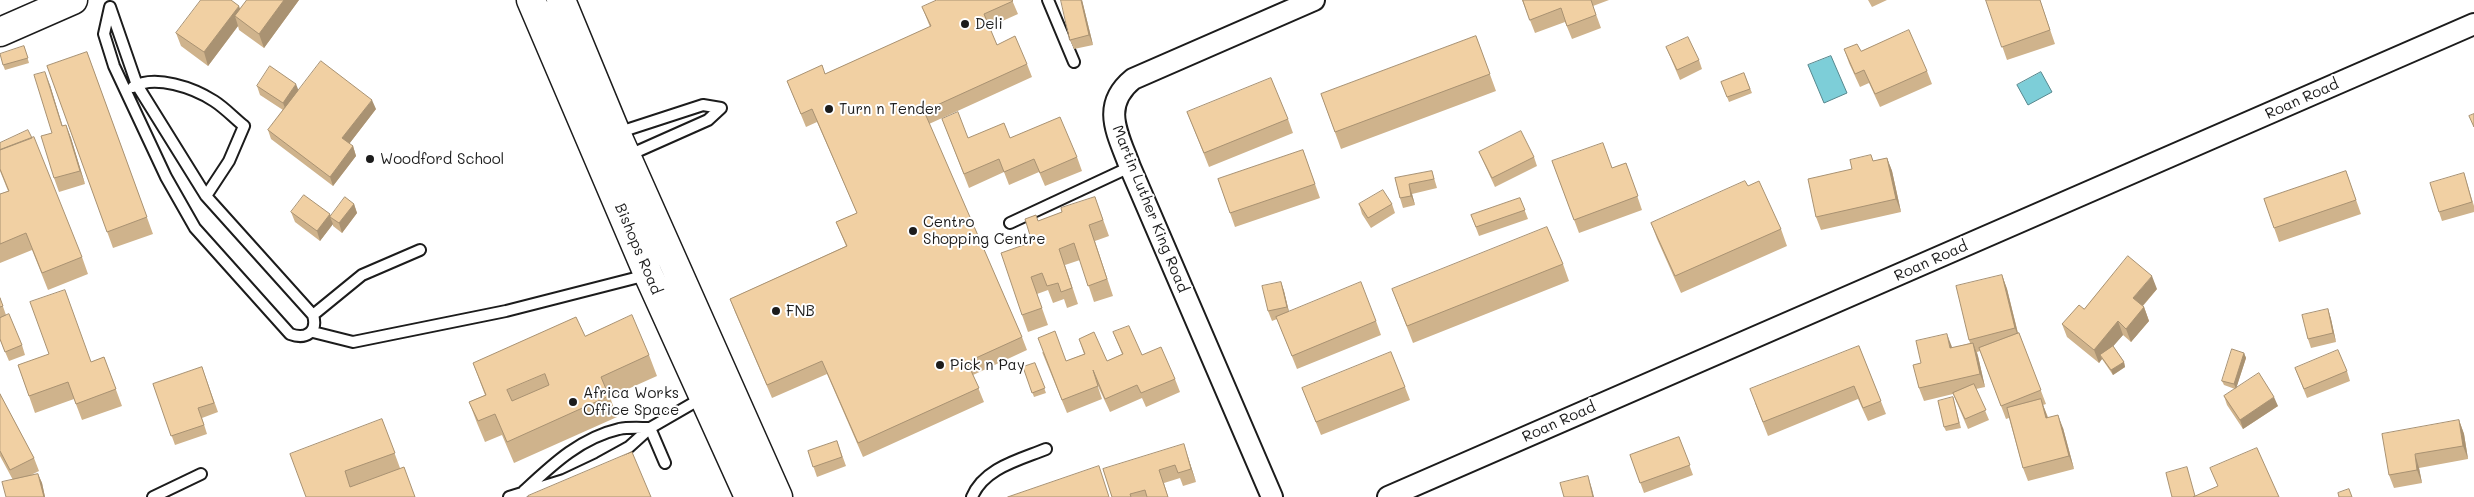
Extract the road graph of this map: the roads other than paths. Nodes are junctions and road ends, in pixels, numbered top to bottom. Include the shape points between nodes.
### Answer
1 (73, 0) edge
2 (531, 0) edge
3 (561, 0) edge
4 (1048, 0) edge
5 (1314, 0) edge
6 (109, 3) edge
7 (2474, 24) edge
8 (0, 32) edge
9 (1074, 62) dead end
10 (137, 85) junction
11 (126, 92) junction
12 (610, 150) junction
13 (1130, 167) junction
14 (206, 196) junction
15 (1010, 223) dead end
16 (420, 250) dead end
17 (648, 274) junction
18 (314, 315) junction
19 (312, 332) junction
20 (704, 396) junction
21 (650, 428) junction
22 (1046, 449) dead end
23 (665, 463) dead end
24 (201, 474) dead end
25 (521, 494) junction
26 (153, 497) edge
27 (509, 497) edge
28 (749, 497) edge
29 (778, 497) edge
30 (972, 497) edge
31 (1272, 497) edge
32 (1388, 497) edge

1 - 8 main road
2 - 12 main road, Bishops Road
3 - 12 main road, Bishops Road
4 - 9 lane
5 - 13 street, Martin Luther King Road via 1132,79 1121,89 1113,117
6 - 10 lane
6 - 11 lane via 104,34
7 - 32 street, Roan Road
10 - 11 lane
10 - 14 lane
10 - 14 lane via 161,81 191,91 214,101 244,126 229,161
11 - 19 lane via 166,177 195,228 290,334 302,337
12 - 12 lane via 703,105 721,108 708,120
12 - 17 main road, Bishops Road
12 - 29 main road, Bishops Road
13 - 15 lane
13 - 31 street, Martin Luther King Road
14 - 18 lane
16 - 18 lane via 362,275
17 - 19 lane via 506,311 354,342
17 - 20 main road, Bishops Road
18 - 19 lane via 316,323
20 - 21 lane
20 - 28 main road, Bishops Road
21 - 23 lane
21 - 25 lane via 629,446 600,463 564,480
21 - 25 lane via 620,429 584,442 553,464
22 - 30 lane via 995,470 976,485
24 - 26 lane
25 - 27 lane

